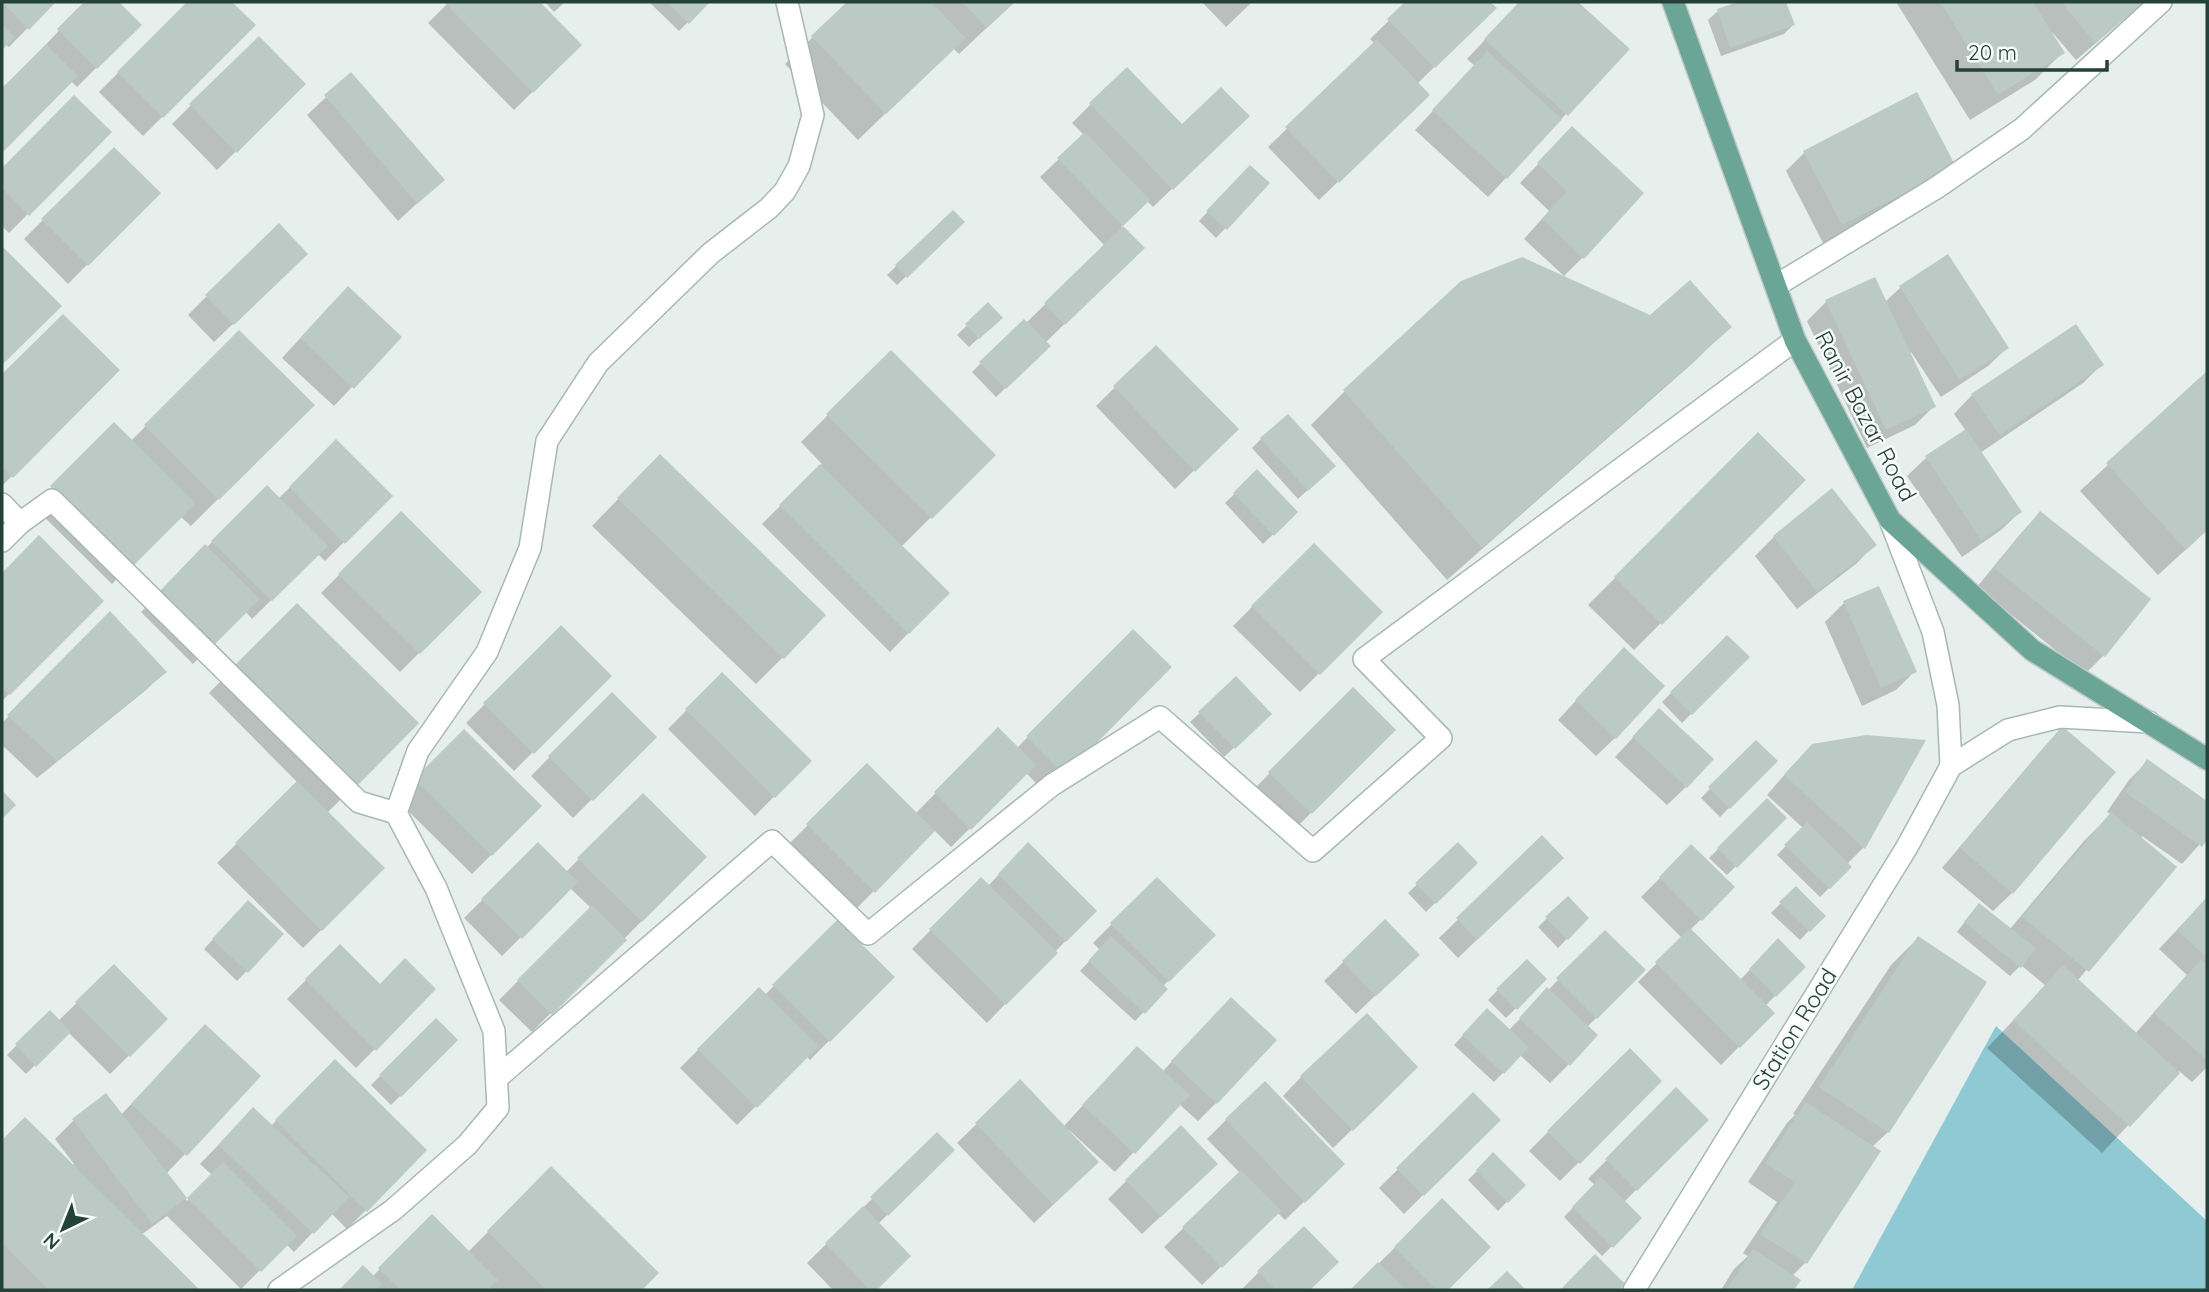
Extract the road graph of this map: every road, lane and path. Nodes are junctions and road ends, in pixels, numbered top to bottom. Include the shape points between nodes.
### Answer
1 (787, 2) edge
2 (1673, 2) edge
3 (2161, 2) edge
4 (1777, 285) junction
5 (1794, 340) junction
6 (2, 504) edge
7 (1890, 520) junction
8 (20, 523) junction
9 (2, 541) edge
10 (2149, 722) junction
11 (2207, 758) edge
12 (1951, 766) junction
13 (396, 813) junction
14 (497, 1078) junction
15 (279, 1290) edge
16 (1634, 1290) edge

1 - 13 street via 813,115 799,166 769,208 711,253 598,363 547,441 530,548 487,653 418,751
2 - 4 main road, Ranir Bazar Road
3 - 4 street via 2022,129 1936,188
4 - 5 main road, Ranir Bazar Road
5 - 7 main road, Ranir Bazar Road
5 - 14 street via 1364,659 1441,738 1313,851 1160,717 1052,785 868,934 772,841
6 - 8 street
7 - 10 main road, Ranir Bazar Road via 2032,650
7 - 12 street via 1933,632 1948,705
8 - 9 street
8 - 13 street via 52,500 359,802
10 - 11 main road, Ranir Bazar Road
10 - 12 street, Station Road via 2060,717 2008,730
12 - 16 street, Station Road via 1907,847
13 - 14 street via 436,888 494,1031
14 - 15 street via 498,1108 467,1145 393,1210

